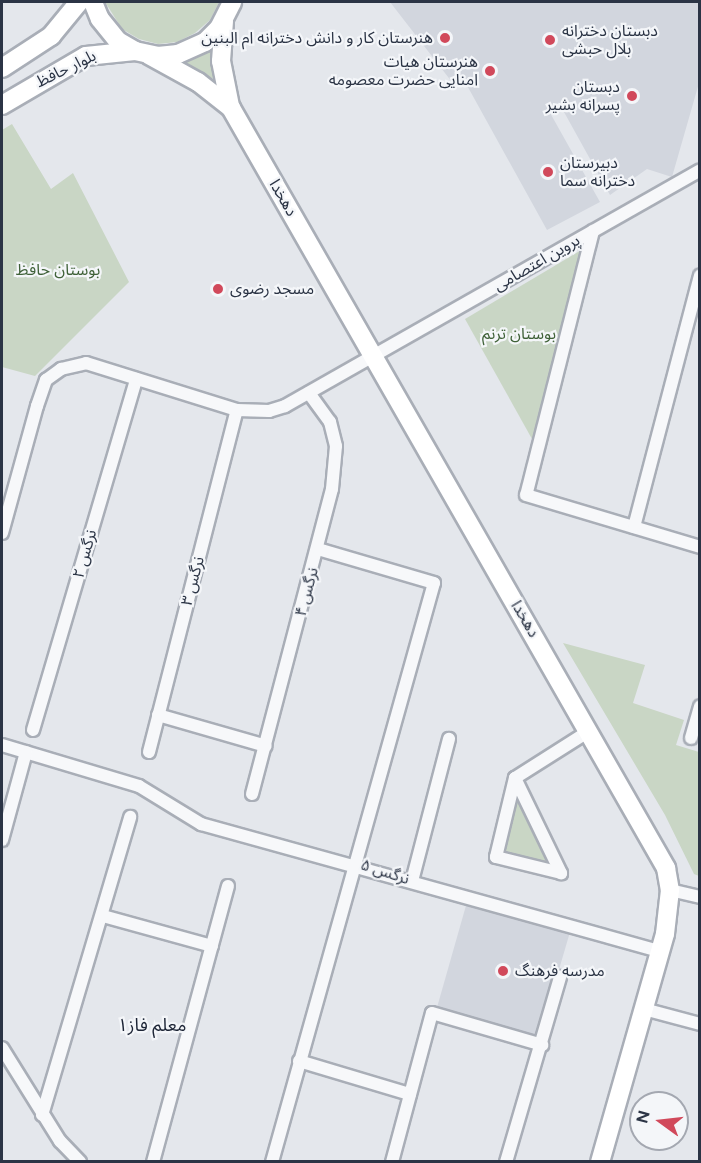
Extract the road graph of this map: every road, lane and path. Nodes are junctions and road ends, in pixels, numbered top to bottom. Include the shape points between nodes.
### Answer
1 (79, 2) edge
2 (93, 2) edge
3 (232, 2) edge
4 (224, 20) junction
5 (142, 53) junction
6 (2, 68) edge
7 (2, 105) edge
8 (231, 108) junction
9 (699, 170) edge
10 (593, 231) junction
11 (699, 275) edge
12 (695, 309) edge
13 (374, 356) junction
14 (136, 379) junction
15 (309, 393) junction
16 (237, 410) junction
17 (634, 527) junction
18 (2, 533) edge
19 (699, 547) edge
20 (318, 549) junction
21 (699, 706) edge
22 (158, 715) junction
23 (33, 730) dead end
24 (589, 731) junction
25 (691, 738) dead end
26 (449, 739) dead end
27 (2, 745) edge
28 (266, 746) junction
29 (26, 752) junction
30 (149, 752) dead end
31 (515, 778) junction
32 (252, 794) dead end
33 (130, 817) dead end
34 (2, 840) edge
35 (353, 864) junction
36 (412, 881) junction
37 (228, 886) dead end
38 (670, 890) junction
39 (699, 897) edge
40 (102, 916) junction
41 (213, 946) junction
42 (660, 951) junction
43 (560, 977) dead end
44 (644, 1009) junction
45 (699, 1024) edge
46 (542, 1045) junction
47 (2, 1048) edge
48 (299, 1061) junction
49 (410, 1094) junction
50 (42, 1115) junction
51 (80, 1161) edge
52 (153, 1161) edge
53 (272, 1161) edge
54 (392, 1161) edge
55 (506, 1161) edge
56 (600, 1161) edge

1 - 6 street, بلوار حافظ via 51,36
2 - 5 street via 111,34
3 - 4 street
4 - 5 street, بلوار حافظ via 196,47 178,54
4 - 8 street via 221,61
5 - 7 street, بلوار حافظ via 86,56
5 - 8 street via 198,81
8 - 13 street, دهخدا
9 - 10 street, پروین اعتصامی
10 - 13 street, پروین اعتصامی
10 - 17 street via 526,495
11 - 12 street
12 - 17 street
13 - 15 street, پروین اعتصامی
13 - 24 street, دهخدا
14 - 16 street, پروین اعتصامی
14 - 18 street, پروین اعتصامی via 86,363 61,369 46,380
14 - 23 street, نرگس ۲
15 - 16 street, پروین اعتصامی via 269,411
15 - 20 street, نرگس ۴ via 330,422 336,446 332,489
16 - 22 street, نرگس ۳
17 - 19 street
20 - 28 street, نرگس ۴
20 - 35 street, نرگس ۵ via 434,583
21 - 25 street
22 - 28 street
22 - 30 street, نرگس ۳
24 - 31 street
24 - 38 street, دهخدا via 659,852
26 - 36 street
27 - 29 street
28 - 32 street, نرگس ۴
29 - 34 street
29 - 35 street via 140,786 201,824
31 - 31 street via 536,820 561,873 496,857
33 - 40 street
35 - 36 street, نرگس ۵
35 - 48 street
36 - 42 street, نرگس ۵
37 - 41 street
38 - 39 street
38 - 42 street, دهخدا
40 - 41 street
40 - 50 street
41 - 52 street
42 - 44 street, دهخدا
43 - 46 street
44 - 45 street
44 - 56 street, دهخدا
46 - 49 street via 432,1013
46 - 55 street
47 - 50 street
48 - 49 street
48 - 53 street
49 - 54 street
50 - 51 street

